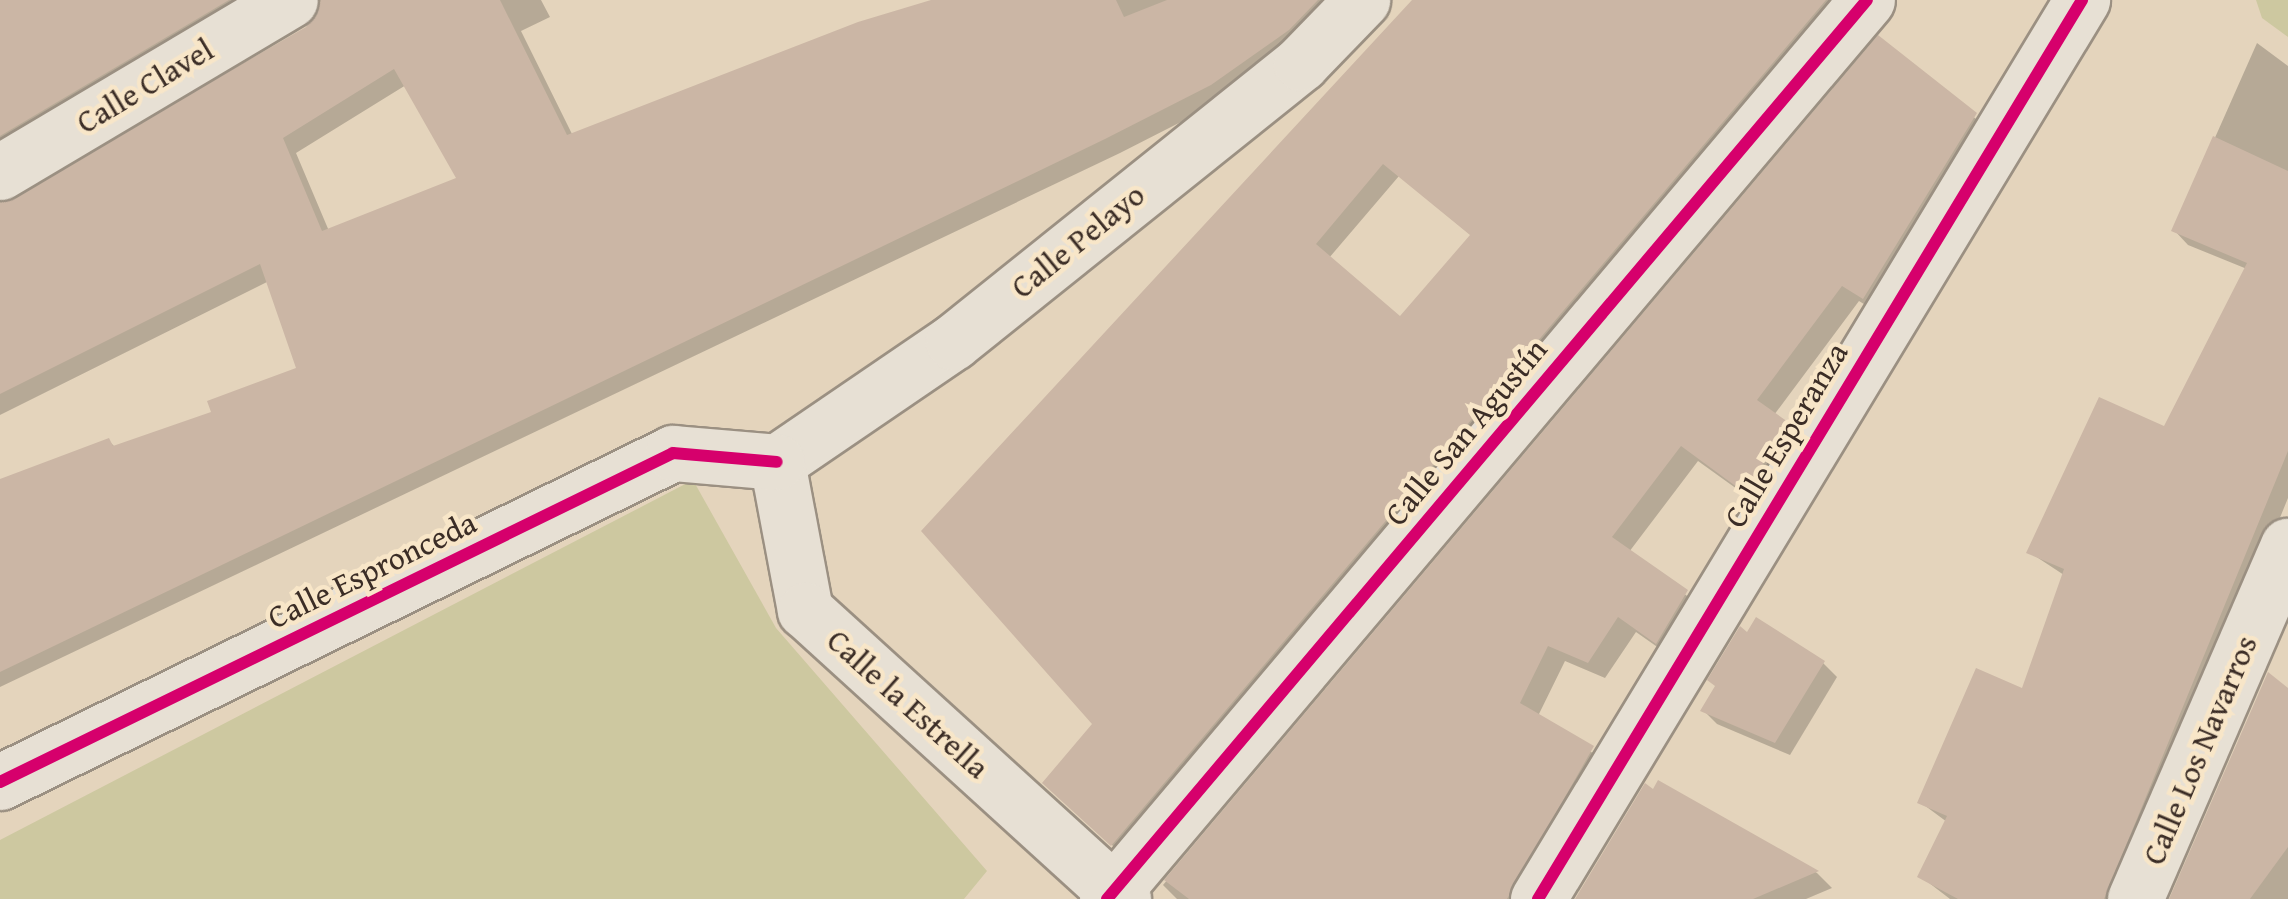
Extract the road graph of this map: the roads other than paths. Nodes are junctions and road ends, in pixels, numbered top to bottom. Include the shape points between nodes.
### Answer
1 (290, 0) edge
2 (1362, 0) edge
3 (1868, 0) edge
4 (2082, 0) edge
5 (0, 172) edge
6 (777, 462) junction
7 (2288, 546) edge
8 (0, 782) edge
9 (1114, 897) edge
10 (1538, 899) edge
11 (2135, 899) edge

1 - 5 street, Calle Clavel
2 - 6 street, Calle Pelayo via 1300,63 968,330
3 - 9 street, Calle San Agustín
4 - 10 street, Calle Esperanza
6 - 8 street, Calle Espronceda via 673,453
6 - 9 street, Calle la Estrella via 805,610
7 - 11 street, Calle Los Navarros

